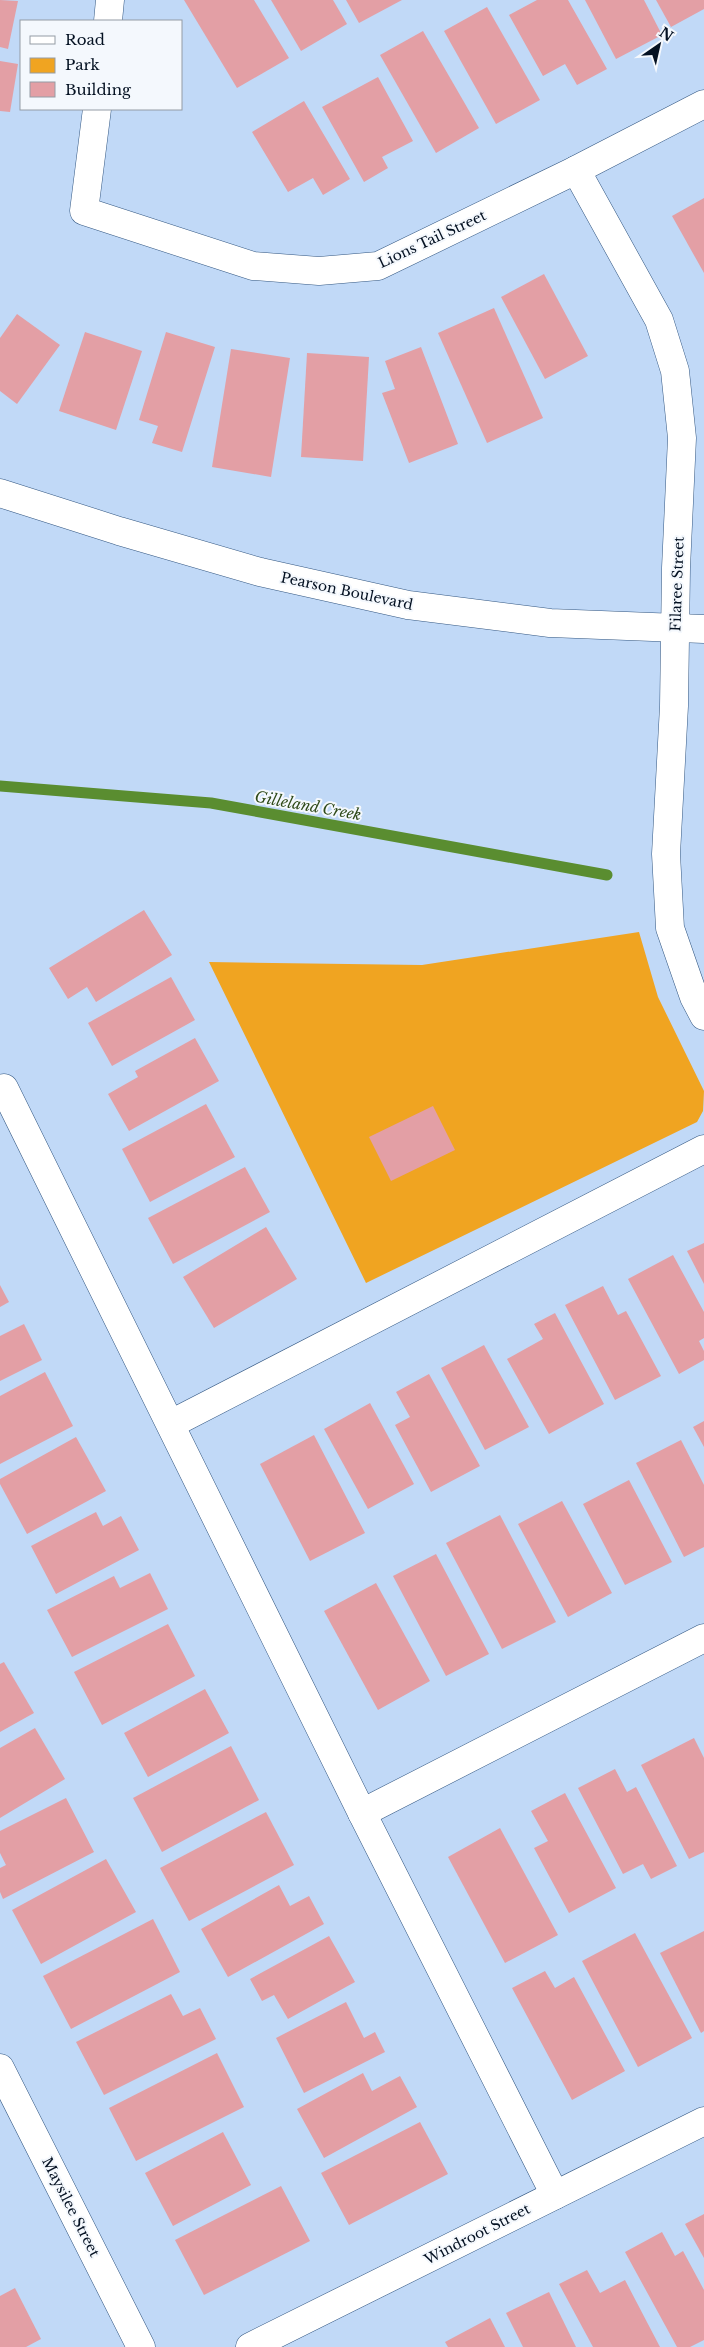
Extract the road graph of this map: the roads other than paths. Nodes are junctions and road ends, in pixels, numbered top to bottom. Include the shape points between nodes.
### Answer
1 (110, 0) edge
2 (108, 20) edge
3 (704, 104) edge
4 (97, 110) edge
5 (576, 170) junction
6 (0, 494) edge
7 (675, 629) junction
8 (704, 629) edge
9 (704, 1016) edge
10 (0, 1090) edge
11 (704, 1149) edge
12 (171, 1424) junction
13 (704, 1638) edge
14 (362, 1813) junction
15 (0, 2068) edge
16 (704, 2121) edge
17 (555, 2195) junction
18 (141, 2347) edge
19 (250, 2347) edge

1 - 2 street
3 - 5 street, Lions Tail Street
4 - 5 street, Lions Tail Street via 84,211 253,266 320,271 378,266
5 - 7 street, Filaree Street via 659,320 676,371 682,438
6 - 7 street, Pearson Boulevard via 260,572 408,605 550,623
7 - 8 street, Pearson Boulevard
7 - 9 street, Filaree Street via 666,854 670,928
10 - 12 street via 4,1088
11 - 12 street
12 - 14 street
13 - 14 street
14 - 17 street
15 - 18 street, Maysilee Street
16 - 17 street, Windroot Street
17 - 19 street, Windroot Street

